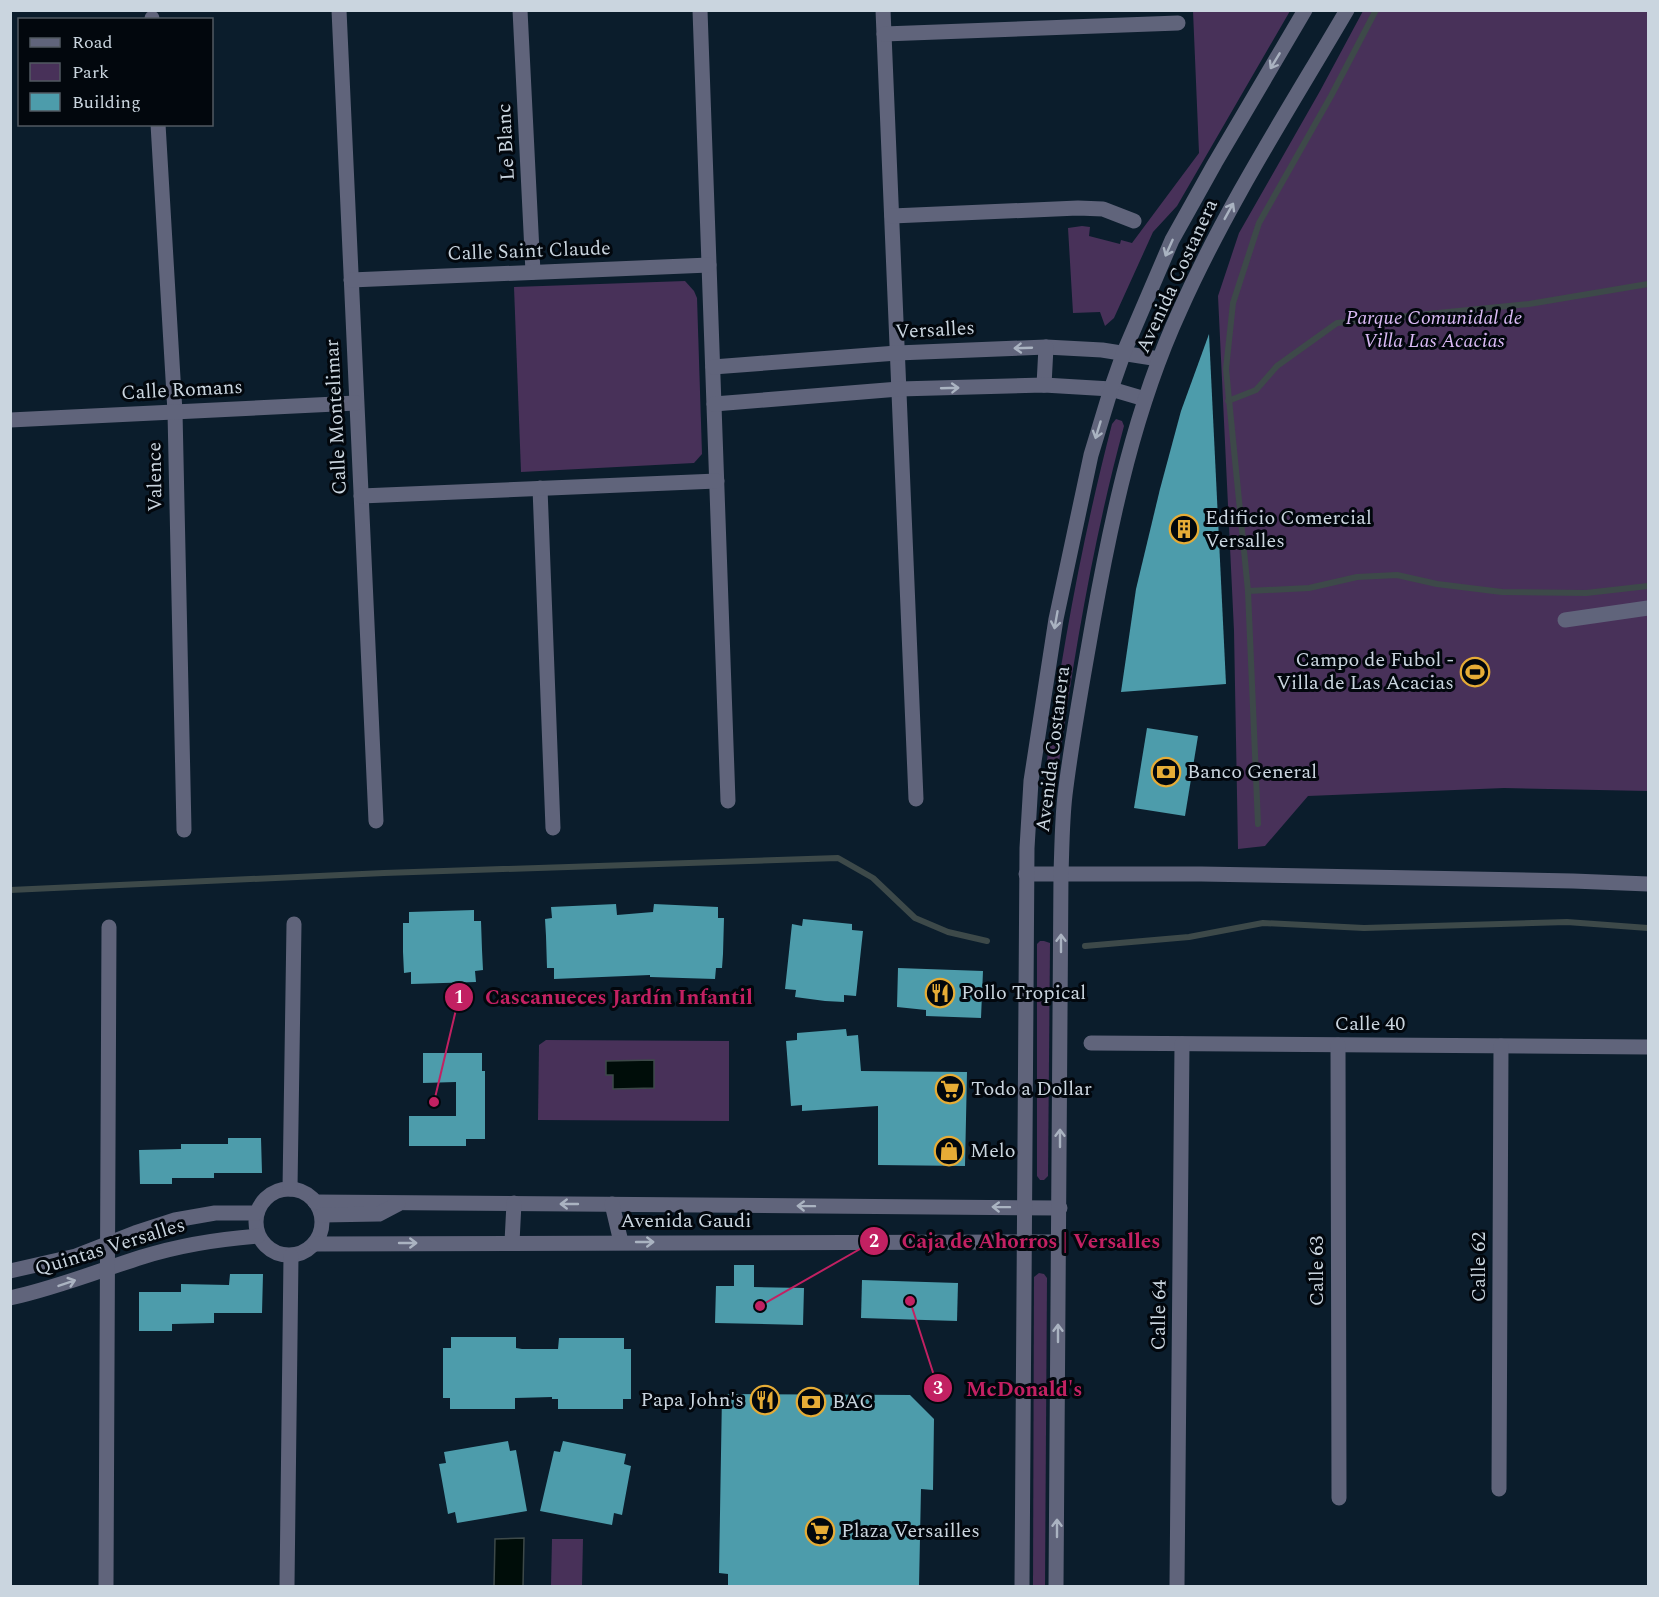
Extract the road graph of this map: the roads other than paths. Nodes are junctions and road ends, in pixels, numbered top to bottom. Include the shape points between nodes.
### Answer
1 (339, 10) edge
2 (520, 10) edge
3 (700, 10) edge
4 (883, 10) edge
5 (1305, 10) edge
6 (1347, 10) edge
7 (1178, 23) dead end
8 (884, 34) junction
9 (158, 126) edge
10 (892, 216) junction
11 (1134, 221) dead end
12 (709, 265) junction
13 (533, 272) junction
14 (351, 280) junction
15 (1046, 347) junction
16 (897, 352) junction
17 (1124, 352) junction
18 (1159, 359) junction
19 (713, 367) junction
20 (1044, 385) junction
21 (899, 389) junction
22 (1111, 389) junction
23 (1145, 399) junction
24 (356, 403) junction
25 (714, 404) junction
26 (175, 412) junction
27 (10, 420) edge
28 (717, 481) junction
29 (540, 488) junction
30 (361, 496) junction
31 (1648, 608) edge
32 (1564, 620) dead end
33 (916, 799) dead end
34 (728, 801) dead end
35 (376, 821) dead end
36 (553, 828) dead end
37 (184, 830) dead end
38 (1061, 873) junction
39 (1026, 874) junction
40 (1648, 884) edge
41 (294, 924) dead end
42 (109, 927) dead end
43 (1091, 1043) dead end
44 (1182, 1044) junction
45 (1338, 1045) junction
46 (1501, 1046) junction
47 (1648, 1047) edge
48 (290, 1189) junction
49 (514, 1203) junction
50 (612, 1204) junction
51 (318, 1208) junction
52 (1024, 1208) junction
53 (1060, 1208) junction
54 (257, 1213) junction
55 (258, 1236) junction
56 (1024, 1241) junction
57 (513, 1242) junction
58 (621, 1242) junction
59 (1058, 1242) junction
60 (315, 1244) junction
61 (107, 1245) junction
62 (291, 1256) junction
63 (107, 1270) junction
64 (10, 1271) edge
65 (10, 1298) edge
66 (1499, 1489) dead end
67 (1339, 1498) dead end
68 (106, 1587) edge
69 (287, 1587) edge
70 (1022, 1587) edge
71 (1056, 1587) edge
72 (1177, 1587) edge

1 - 14 street, Calle Montelimar
2 - 13 street, Le Blanc
3 - 12 street
4 - 8 street
5 -> 17 street, Avenida Costanera via 1173,240
18 -> 6 street, Avenida Costanera via 1206,252
7 - 8 street
8 - 10 street
9 - 26 street, Valence
10 - 11 street via 1078,208 1103,209
10 - 16 street
12 - 13 street, Calle Saint Claude
12 - 19 street
13 - 14 street, Calle Saint Claude
14 - 24 street, Calle Montelimar
15 -> 16 street, Versalles
15 - 17 street, Versalles
15 - 20 street
16 - 19 street, Versalles
16 - 21 street
17 - 18 street, Versalles
17 - 22 street, Avenida Costanera
18 - 23 street, Avenida Costanera
19 - 25 street
21 -> 20 street
20 - 22 street
21 - 25 street
21 - 33 street
22 - 23 street
22 -> 39 street, Avenida Costanera via 1090,455 1056,619 1031,780
23 - 38 street, Avenida Costanera via 1109,531 1080,691 1065,797
24 - 26 street, Calle Romans
24 - 30 street, Calle Montelimar
25 - 28 street
26 - 27 street, Calle Romans
26 - 37 street, Valence
28 - 29 street
28 - 34 street
29 - 30 street
29 - 36 street
30 - 35 street, Calle Montelimar
31 - 32 street
38 - 39 street
38 - 40 street
53 -> 38 street, Avenida Costanera
39 - 52 street, Avenida Costanera
41 - 48 street
42 - 61 street
43 - 44 street, Calle 40
44 - 45 street, Calle 40
44 - 72 street, Calle 64
45 - 46 street, Calle 40
45 - 67 street, Calle 63
46 - 47 street, Calle 40
46 - 66 street, Calle 62
48 - 51 street via 299,1191
48 - 54 street via 266,1198
50 -> 49 street, Avenida Gaudi
49 - 51 street, Avenida Gaudi via 401,1202
49 - 57 street
52 -> 50 street, Avenida Gaudi
50 - 58 street
51 - 60 street via 322,1225
52 - 53 street, Avenida Gaudi
52 - 56 street, Avenida Costanera
53 - 59 street, Avenida Costanera
54 - 55 street
54 - 61 street, Quintas Versalles via 215,1213 175,1220
55 - 62 street via 272,1251
55 - 63 street, Quintas Versalles via 174,1248
58 -> 56 street, Avenida Gaudi
56 - 59 street, Avenida Gaudi
56 - 70 street, Avenida Costanera
57 - 58 street, Avenida Gaudi
60 -> 57 street, Avenida Gaudi
71 -> 59 street, Avenida Costanera
60 - 62 street
61 - 63 street
61 - 64 street, Quintas Versalles
62 - 69 street
65 -> 63 street, Quintas Versalles
63 - 68 street

